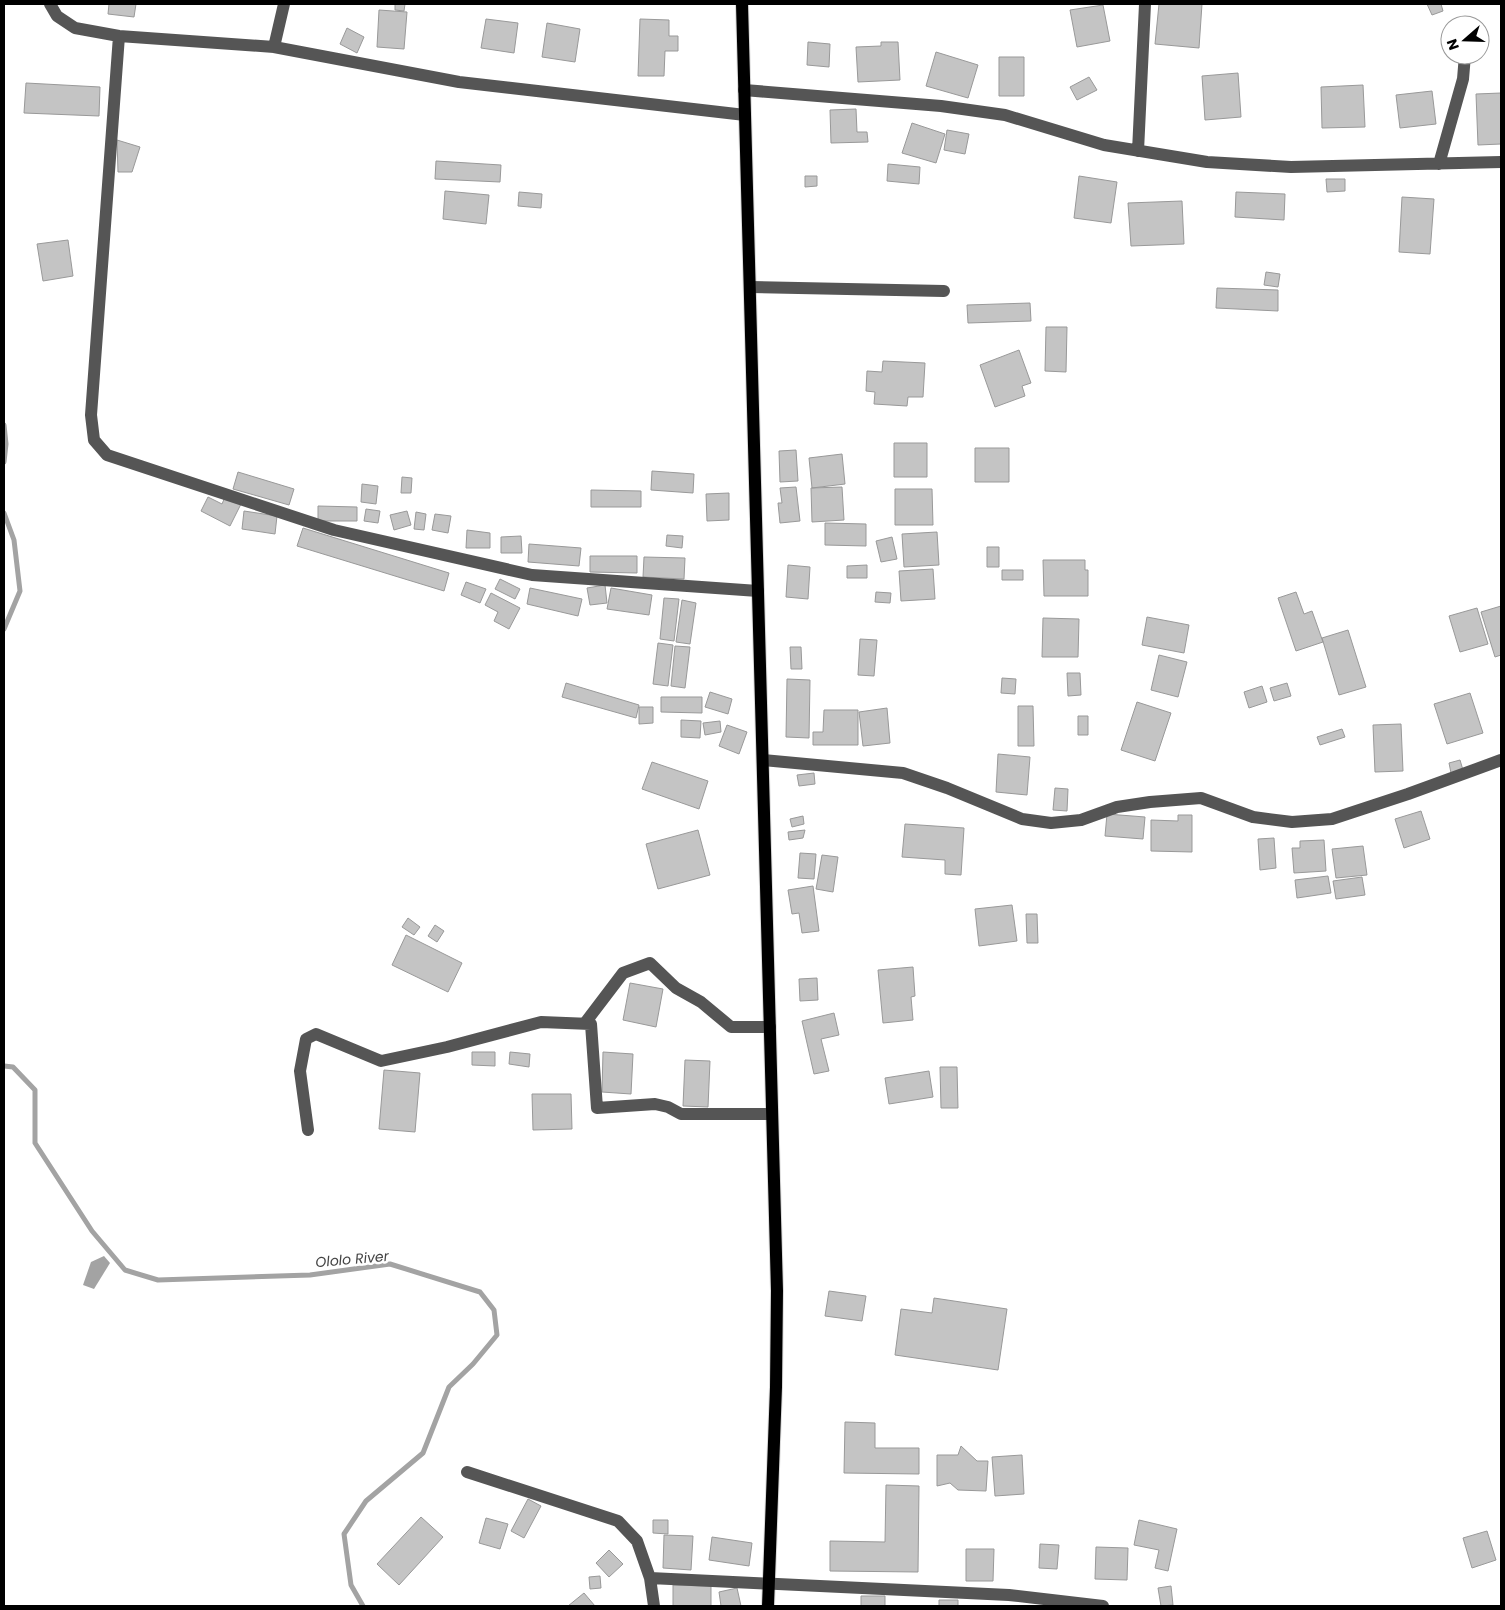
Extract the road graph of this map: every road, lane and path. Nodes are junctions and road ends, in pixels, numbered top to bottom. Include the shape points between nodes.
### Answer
1 (50, 4) edge
2 (284, 4) edge
3 (742, 4) edge
4 (1145, 4) edge
5 (119, 36) junction
6 (274, 47) junction
7 (1464, 65) edge
8 (744, 90) junction
9 (745, 115) junction
10 (1138, 151) junction
11 (1501, 162) edge
12 (1439, 164) junction
13 (750, 287) junction
14 (944, 291) dead end
15 (758, 591) junction
16 (763, 760) junction
17 (1501, 760) edge
18 (585, 1023) junction
19 (770, 1027) junction
20 (772, 1114) junction
21 (308, 1130) dead end
22 (467, 1472) dead end
23 (650, 1578) junction
24 (769, 1584) junction
25 (654, 1606) edge
26 (768, 1606) edge
27 (1103, 1606) edge

1 - 5 street via 57,16 75,28
2 - 6 street
3 - 8 main road
4 - 10 street
5 - 6 street
5 - 15 street via 91,415 94,440 108,455 334,530 532,575
6 - 9 street via 459,82
7 - 12 street
8 - 9 main road
8 - 10 street via 941,106 1005,115 1104,145
9 - 13 main road
10 - 12 street via 1208,162 1291,167
11 - 12 street
13 - 14 street
13 - 15 main road
15 - 16 main road
16 - 17 street via 903,773 1022,819 1051,823 1081,820 1118,807 1201,798 1253,817 1292,822 1332,819
16 - 19 main road
18 - 19 street via 623,973 650,963 676,988 701,1002 731,1027
18 - 20 street via 591,1024 597,1108 654,1104 681,1114
18 - 21 street via 541,1022 381,1061 316,1034 306,1040 300,1071
19 - 20 main road
20 - 24 main road via 777,1310
22 - 23 street via 618,1521 637,1541
23 - 24 street
23 - 25 street
24 - 26 main road
24 - 27 street via 1009,1594

